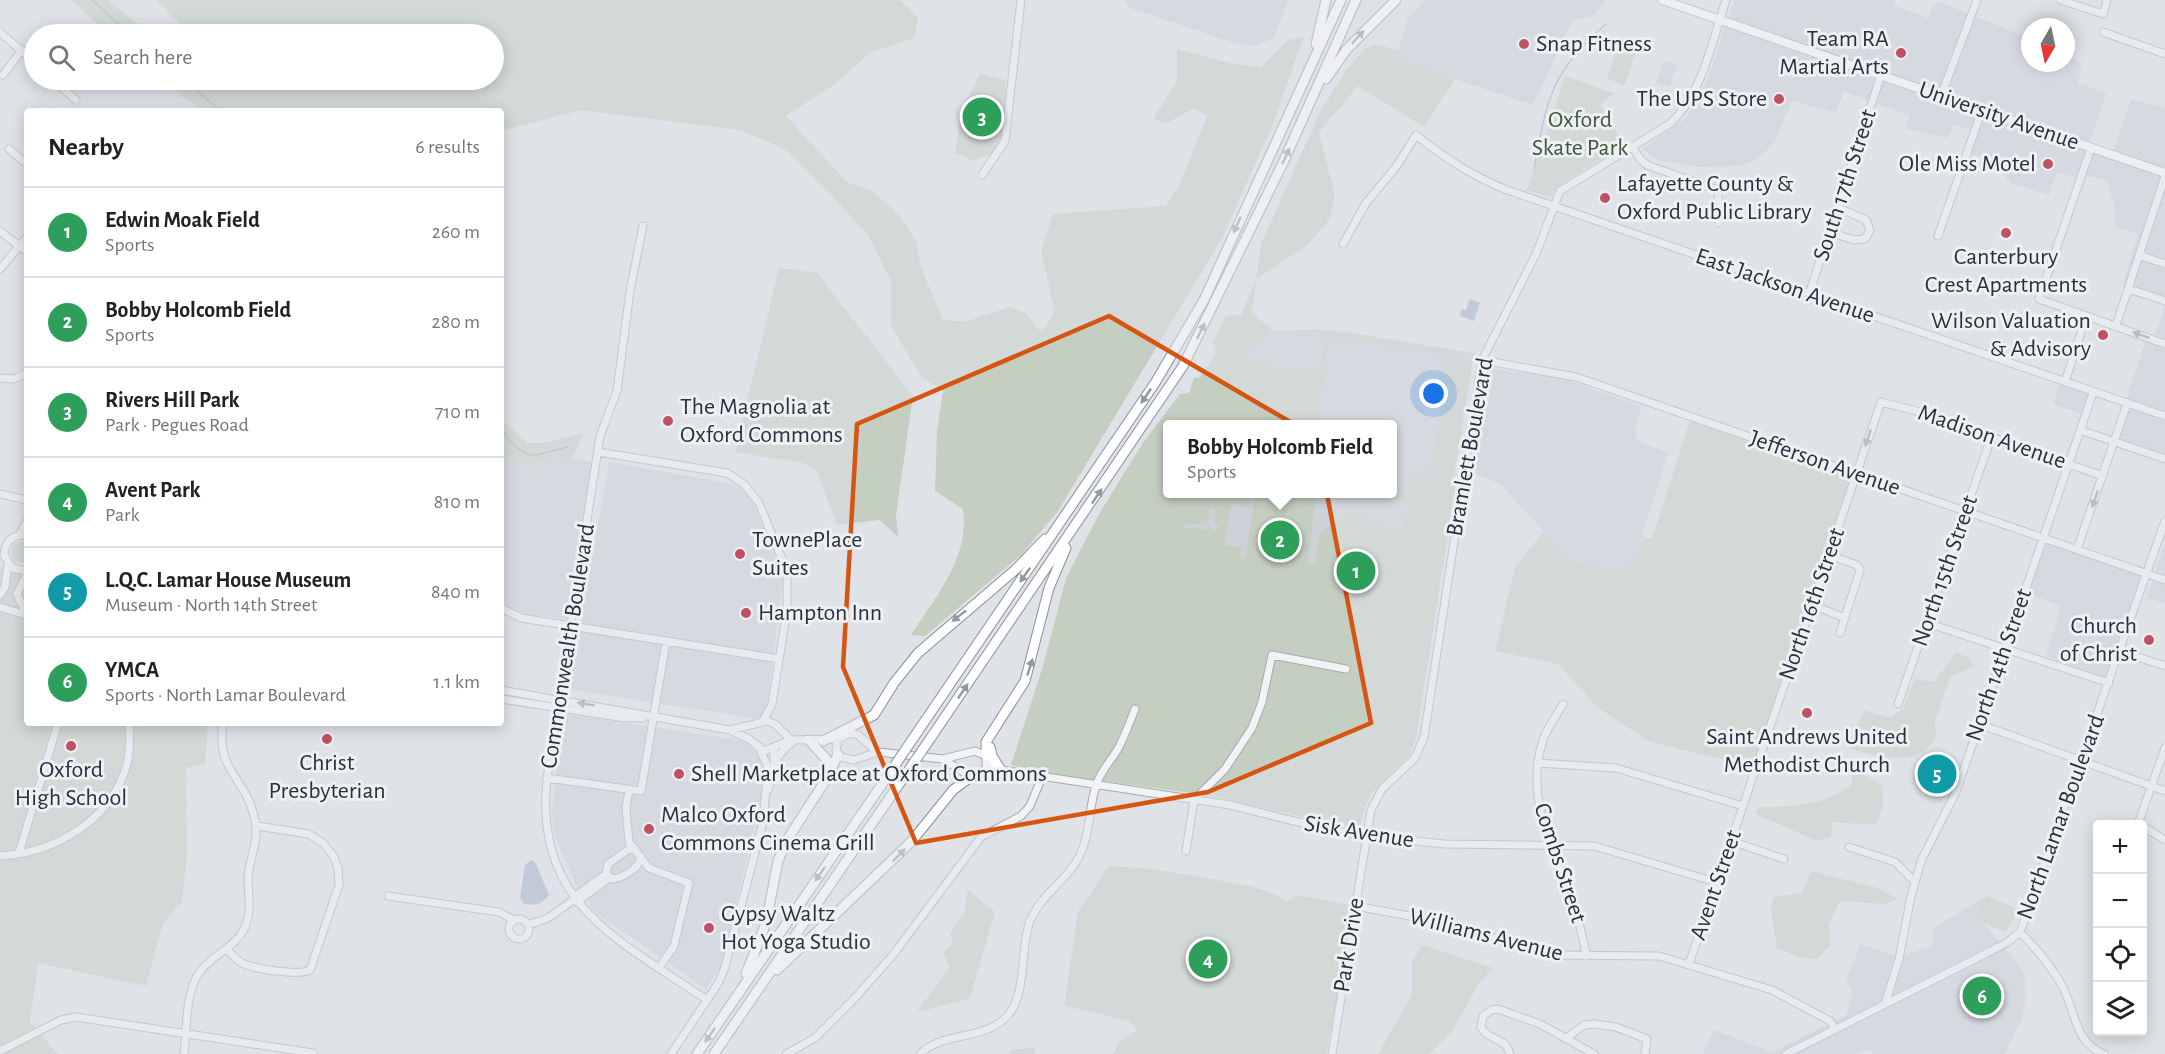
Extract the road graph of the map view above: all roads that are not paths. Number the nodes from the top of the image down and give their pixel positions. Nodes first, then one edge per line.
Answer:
1 (1021, 0) edge
2 (1326, 0) edge
3 (1341, 0) edge
4 (1356, 0) edge
5 (1396, 0) edge
6 (1662, 0) edge
7 (1726, 0) edge
8 (1977, 0) edge
9 (2060, 0) edge
10 (2107, 0) edge
11 (1719, 20) junction
12 (0, 32) edge
13 (2103, 32) dead end
14 (22, 50) joint
15 (2165, 54) edge
16 (3, 75) dead end
17 (1307, 75) junction
18 (1881, 75) junction
19 (64, 90) edge
20 (1941, 96) junction
21 (76, 100) dead end
22 (1311, 102) junction
23 (1982, 110) junction
24 (1632, 146) junction
25 (2091, 148) junction
26 (9, 149) dead end
27 (24, 162) edge
28 (982, 175) dead end
29 (2165, 175) edge
30 (1553, 206) junction
31 (1837, 207) junction
32 (1719, 223) dead end
33 (643, 226) dead end
34 (0, 231) edge
35 (1829, 232) junction
36 (1938, 236) dead end
37 (24, 240) edge
38 (1343, 244) dead end
39 (19, 246) junction
40 (24, 250) edge
41 (2139, 255) junction
42 (2165, 264) edge
43 (0, 269) edge
44 (2129, 289) junction
45 (1809, 294) junction
46 (2165, 301) edge
47 (2086, 317) junction
48 (2116, 326) junction
49 (2165, 344) edge
50 (1482, 360) junction
51 (24, 375) edge
52 (0, 378) edge
53 (2065, 382) junction
54 (2093, 393) junction
55 (1881, 402) joint
56 (2127, 404) junction
57 (2165, 416) edge
58 (2080, 430) junction
59 (1991, 438) junction
60 (2114, 443) junction
61 (598, 452) junction
62 (2165, 459) edge
63 (2068, 464) junction
64 (1856, 474) junction
65 (2103, 476) junction
66 (0, 494) edge
67 (24, 499) edge
68 (1966, 512) junction
69 (1064, 520) junction
70 (1079, 521) junction
71 (2165, 521) edge
72 (24, 534) edge
73 (2043, 537) junction
74 (11, 538) junction
75 (0, 543) edge
76 (2078, 549) junction
77 (1828, 555) junction
78 (5, 561) edge
79 (24, 572) edge
80 (2147, 573) junction
81 (24, 579) edge
82 (2165, 580) edge
83 (5, 587) junction
84 (17, 594) junction
85 (0, 595) edge
86 (1812, 605) junction
87 (1, 607) edge
88 (24, 609) edge
89 (11, 610) junction
90 (504, 610) edge
91 (24, 615) edge
92 (1845, 618) junction
93 (1927, 623) junction
94 (571, 627) junction
95 (1840, 633) dead end
96 (666, 642) junction
97 (2005, 649) junction
98 (2120, 651) junction
99 (779, 660) junction
100 (2165, 666) edge
101 (1346, 669) dead end
102 (2109, 683) junction
103 (504, 690) edge
104 (504, 699) edge
105 (559, 699) junction
106 (771, 704) junction
107 (1563, 704) dead end
108 (1898, 704) dead end
109 (558, 708) junction
110 (1135, 709) dead end
111 (874, 716) junction
112 (654, 718) junction
113 (760, 723) junction
114 (1979, 724) junction
115 (57, 726) edge
116 (129, 726) edge
117 (223, 726) edge
118 (778, 727) junction
119 (730, 730) junction
120 (852, 734) junction
121 (990, 735) junction
122 (793, 740) junction
123 (816, 741) junction
124 (754, 743) junction
125 (837, 747) junction
126 (776, 748) junction
127 (2165, 748) edge
128 (760, 750) junction
129 (878, 752) junction
130 (987, 758) junction
131 (943, 759) junction
132 (2082, 762) junction
133 (1537, 764) junction
134 (775, 767) junction
135 (1001, 770) junction
136 (984, 772) junction
137 (829, 776) junction
138 (972, 776) junction
139 (1042, 777) junction
140 (547, 778) junction
141 (1096, 785) junction
142 (2152, 787) junction
143 (629, 790) junction
144 (768, 790) junction
145 (2165, 791) edge
146 (1194, 800) junction
147 (1743, 806) junction
148 (2142, 820) edge
149 (257, 826) junction
150 (2147, 829) edge
151 (26, 834) junction
152 (1366, 836) junction
153 (2165, 840) edge
154 (1731, 841) junction
155 (1551, 844) junction
156 (43, 847) junction
157 (1849, 847) dead end
158 (636, 850) junction
159 (1186, 851) dead end
160 (19, 853) junction
161 (0, 856) edge
162 (641, 856) junction
163 (1784, 859) dead end
164 (608, 876) junction
165 (1716, 882) junction
166 (1915, 882) junction
167 (388, 896) dead end
168 (575, 900) junction
169 (1355, 906) junction
170 (514, 920) junction
171 (528, 925) junction
172 (2020, 932) junction
173 (228, 950) junction
174 (1586, 956) junction
175 (1689, 964) junction
176 (659, 968) junction
177 (752, 998) junction
178 (707, 1000) junction
179 (732, 1003) junction
180 (1885, 1004) junction
181 (1834, 1029) junction
182 (187, 1033) junction
183 (1565, 1039) junction
184 (265, 1046) junction
185 (0, 1051) edge
186 (313, 1053) edge
187 (184, 1054) edge
188 (263, 1054) edge
189 (671, 1054) edge
190 (697, 1054) edge
191 (714, 1054) edge
192 (786, 1054) edge
193 (920, 1054) edge
194 (1332, 1054) edge
195 (1510, 1054) edge
196 (1594, 1054) edge
197 (1645, 1054) edge
198 (1786, 1054) edge
199 (2104, 1054) edge

1 - 28 street
2 - 17 highway
3 - 17 highway
4 - 22 highway
22 -> 5 highway
6 - 11 main road, University Avenue
7 - 11 street, Bramlett Boulevard
8 - 20 street
9 - 10 street
11 - 18 main road, University Avenue
11 - 24 street, Bramlett Boulevard
12 - 14 street
13 - 15 street
14 - 16 street
17 -> 69 highway
18 - 20 main road, University Avenue
18 - 31 street, South 17th Street
19 - 21 street
20 - 23 main road, University Avenue
70 -> 22 highway
23 - 25 main road, University Avenue
23 - 36 street
24 - 30 street, Bramlett Boulevard
24 - 32 street
25 - 29 main road, University Avenue
25 - 47 street
26 - 27 street
29 - 41 street
30 - 38 street, East Jackson Avenue
30 - 45 street, East Jackson Avenue
30 - 50 street, Bramlett Boulevard
31 - 35 street, South 17th Street
31 - 35 street
33 - 61 street, Commonwealth Boulevard
34 - 39 street
35 - 45 street, South 17th Street
37 - 39 street
39 - 40 street
39 - 43 street
41 - 42 street
41 - 44 street
44 - 46 street
44 - 48 street
45 - 53 street, East Jackson Avenue
47 - 48 street
47 - 53 street
49 -> 48 street
50 - 64 street, Jefferson Avenue
50 - 152 street, Bramlett Boulevard
51 - 52 street
53 - 54 street, East Jackson Avenue
54 - 56 street, East Jackson Avenue
54 - 58 street, North 14th Street
55 - 59 street, Madison Avenue
55 -> 64 street, North 16th Street
56 - 57 street, East Jackson Avenue
56 - 60 street
58 - 60 street
58 - 63 street, North 14th Street
59 - 63 street, Madison Avenue
59 - 68 street, North 15th Street
60 - 62 street
60 - 65 street
61 - 94 street, Commonwealth Boulevard
61 - 99 street
63 - 65 street, Madison Avenue
63 - 73 street, North 14th Street
64 - 68 street, Jefferson Avenue
64 - 77 street, North 16th Street
65 -> 76 street
66 - 67 street
68 - 73 street, Jefferson Avenue
68 - 93 street, North 15th Street
69 -> 111 highway
69 -> 179 highway, bridge
121 -> 70 highway
177 -> 70 highway, bridge
71 - 80 street, North Lamar Boulevard
72 - 74 street
73 - 76 street, Jefferson Avenue
73 - 97 street, North 14th Street
74 - 75 street
74 - 78 street
76 - 80 street, Jefferson Avenue
77 - 86 street, North 16th Street
77 - 92 street
78 - 79 street
78 - 83 street
80 - 82 street, Jefferson Avenue
80 - 98 street, North Lamar Boulevard
81 - 84 street
83 - 85 street
83 - 87 street
84 - 88 street
84 - 89 street
86 - 92 street
86 - 147 street, North 16th Street
87 - 89 street
89 - 91 street
90 - 94 street
92 - 95 street
93 - 97 street
93 - 108 street, North 15th Street
94 - 96 street
94 - 105 street, Commonwealth Boulevard
96 - 99 street
96 - 112 street
97 - 102 street
97 - 114 street, North 14th Street
98 - 100 street
98 - 102 street, North Lamar Boulevard
99 - 106 street
101 - 146 street
102 - 132 street, North Lamar Boulevard
103 - 105 street
104 - 109 street
105 - 109 street, Commonwealth Boulevard
112 -> 105 street
106 - 113 street
106 - 118 street
107 - 133 street, Combs Street
109 - 112 street
109 - 140 street, Commonwealth Boulevard
110 - 141 street
111 - 120 highway
111 - 123 highway
112 - 119 street
112 - 143 street
113 - 118 street
113 - 119 street
113 - 124 street
114 - 132 street
114 - 166 street, North 14th Street
115 - 151 street
116 - 156 street
117 - 149 street
118 - 122 street
118 - 126 street
119 - 124 street
120 - 125 street
120 - 129 street
121 - 130 highway
121 - 135 highway
122 - 123 street
122 - 126 street
122 - 134 street
123 - 125 street
123 - 137 highway
124 - 128 street
125 - 129 street
125 - 137 highway
126 - 128 street
126 - 134 street
127 - 142 street
128 - 144 street
129 - 131 street
130 - 131 street
130 - 135 street, Sisk Avenue
130 - 136 street
131 - 138 street
132 - 142 street
132 - 172 street, North Lamar Boulevard
133 - 147 street
133 - 155 street, Combs Street
134 - 144 street
135 - 136 street, Sisk Avenue
135 - 139 street, Sisk Avenue
136 - 138 street, Sisk Avenue
137 - 179 highway
177 -> 138 highway
139 - 141 street, Sisk Avenue
139 - 192 street
140 - 143 street
140 - 168 street, Commonwealth Boulevard
141 - 146 street, Sisk Avenue
141 - 193 street
142 - 145 street
142 - 148 street
143 - 158 street
144 - 178 street
146 - 152 street, Sisk Avenue
146 - 159 street
147 - 154 street, Avent Street
149 - 173 street
149 - 173 street
150 - 153 street
151 - 156 street
151 - 160 street
152 - 155 street, Sisk Avenue
152 - 169 street, Park Drive
154 - 163 street
154 - 165 street, Avent Street
155 - 165 street, Sisk Avenue
155 - 174 street, Combs Street
156 - 160 street
157 - 166 street
158 - 162 street
158 - 164 street
160 - 161 street
162 - 164 street
162 - 176 street
164 - 168 street
165 - 175 street, Avent Street
166 - 180 street, North 14th Street
167 - 170 street
168 - 171 street
168 - 176 street, Commonwealth Boulevard
169 - 174 street, Williams Avenue
169 - 194 street, Park Drive
170 - 171 street
170 - 171 street
172 - 180 street, North Lamar Boulevard
172 - 199 street
173 - 182 street
174 - 175 street, Williams Avenue
175 - 181 street, Williams Avenue
176 - 178 street, Commonwealth Boulevard
177 - 191 highway
178 - 189 street
179 -> 190 highway
180 - 181 street, North Lamar Boulevard
181 - 198 street, North Lamar Boulevard
182 - 184 street
182 - 185 street
182 - 187 street
183 - 195 street
183 - 196 street
183 - 197 street
184 - 186 street
184 - 188 street

